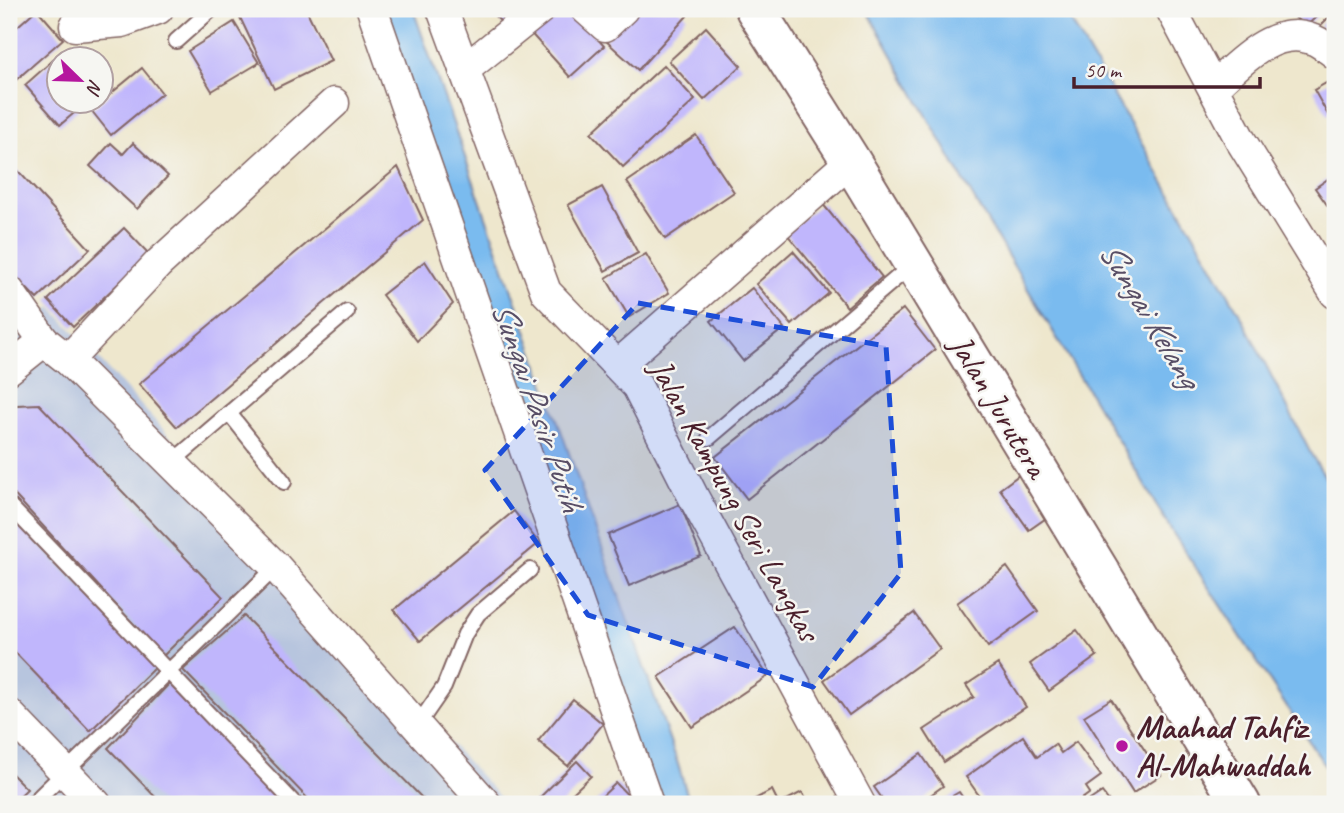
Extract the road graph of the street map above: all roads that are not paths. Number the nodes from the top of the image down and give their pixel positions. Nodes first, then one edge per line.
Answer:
1 (158, 9) edge
2 (212, 9) edge
3 (372, 9) edge
4 (442, 9) edge
5 (540, 9) edge
6 (586, 9) edge
7 (623, 9) edge
8 (755, 9) edge
9 (1171, 9) edge
10 (75, 26) dead end
11 (176, 41) dead end
12 (1334, 53) edge
13 (464, 70) junction
14 (1213, 87) junction
15 (334, 103) dead end
16 (850, 161) junction
17 (913, 264) junction
18 (9, 291) edge
19 (1335, 293) edge
20 (347, 312) dead end
21 (44, 341) junction
22 (68, 360) junction
23 (618, 365) junction
24 (9, 369) edge
25 (229, 413) junction
26 (709, 438) dead end
27 (171, 463) junction
28 (284, 482) dead end
29 (9, 505) edge
30 (276, 567) junction
31 (530, 569) dead end
32 (169, 671) junction
33 (9, 714) edge
34 (417, 726) junction
35 (66, 773) junction
36 (32, 804) edge
37 (96, 804) edge
38 (295, 804) edge
39 (486, 804) edge
40 (648, 804) edge
41 (860, 804) edge
42 (1241, 804) edge

1 - 10 street
2 - 11 lane
3 - 40 street
4 - 13 street, Jalan Kampung Seri Langkas
5 - 13 street
6 - 7 street
8 - 16 street, Jalan Jurutera
9 - 14 street
12 - 14 street
13 - 23 street, Jalan Kampung Seri Langkas
14 - 19 street
15 - 22 street
16 - 17 street, Jalan Jurutera
16 - 23 street
17 - 26 lane
17 - 42 street, Jalan Jurutera
18 - 21 street
20 - 25 lane
21 - 22 street
21 - 24 street
22 - 27 street
23 - 41 street, Jalan Kampung Seri Langkas
25 - 27 lane
25 - 28 lane
27 - 30 street
29 - 32 lane
30 - 32 lane
30 - 34 street
31 - 34 lane
32 - 35 lane
32 - 38 lane
33 - 35 street
34 - 39 street
35 - 36 lane
35 - 37 street

